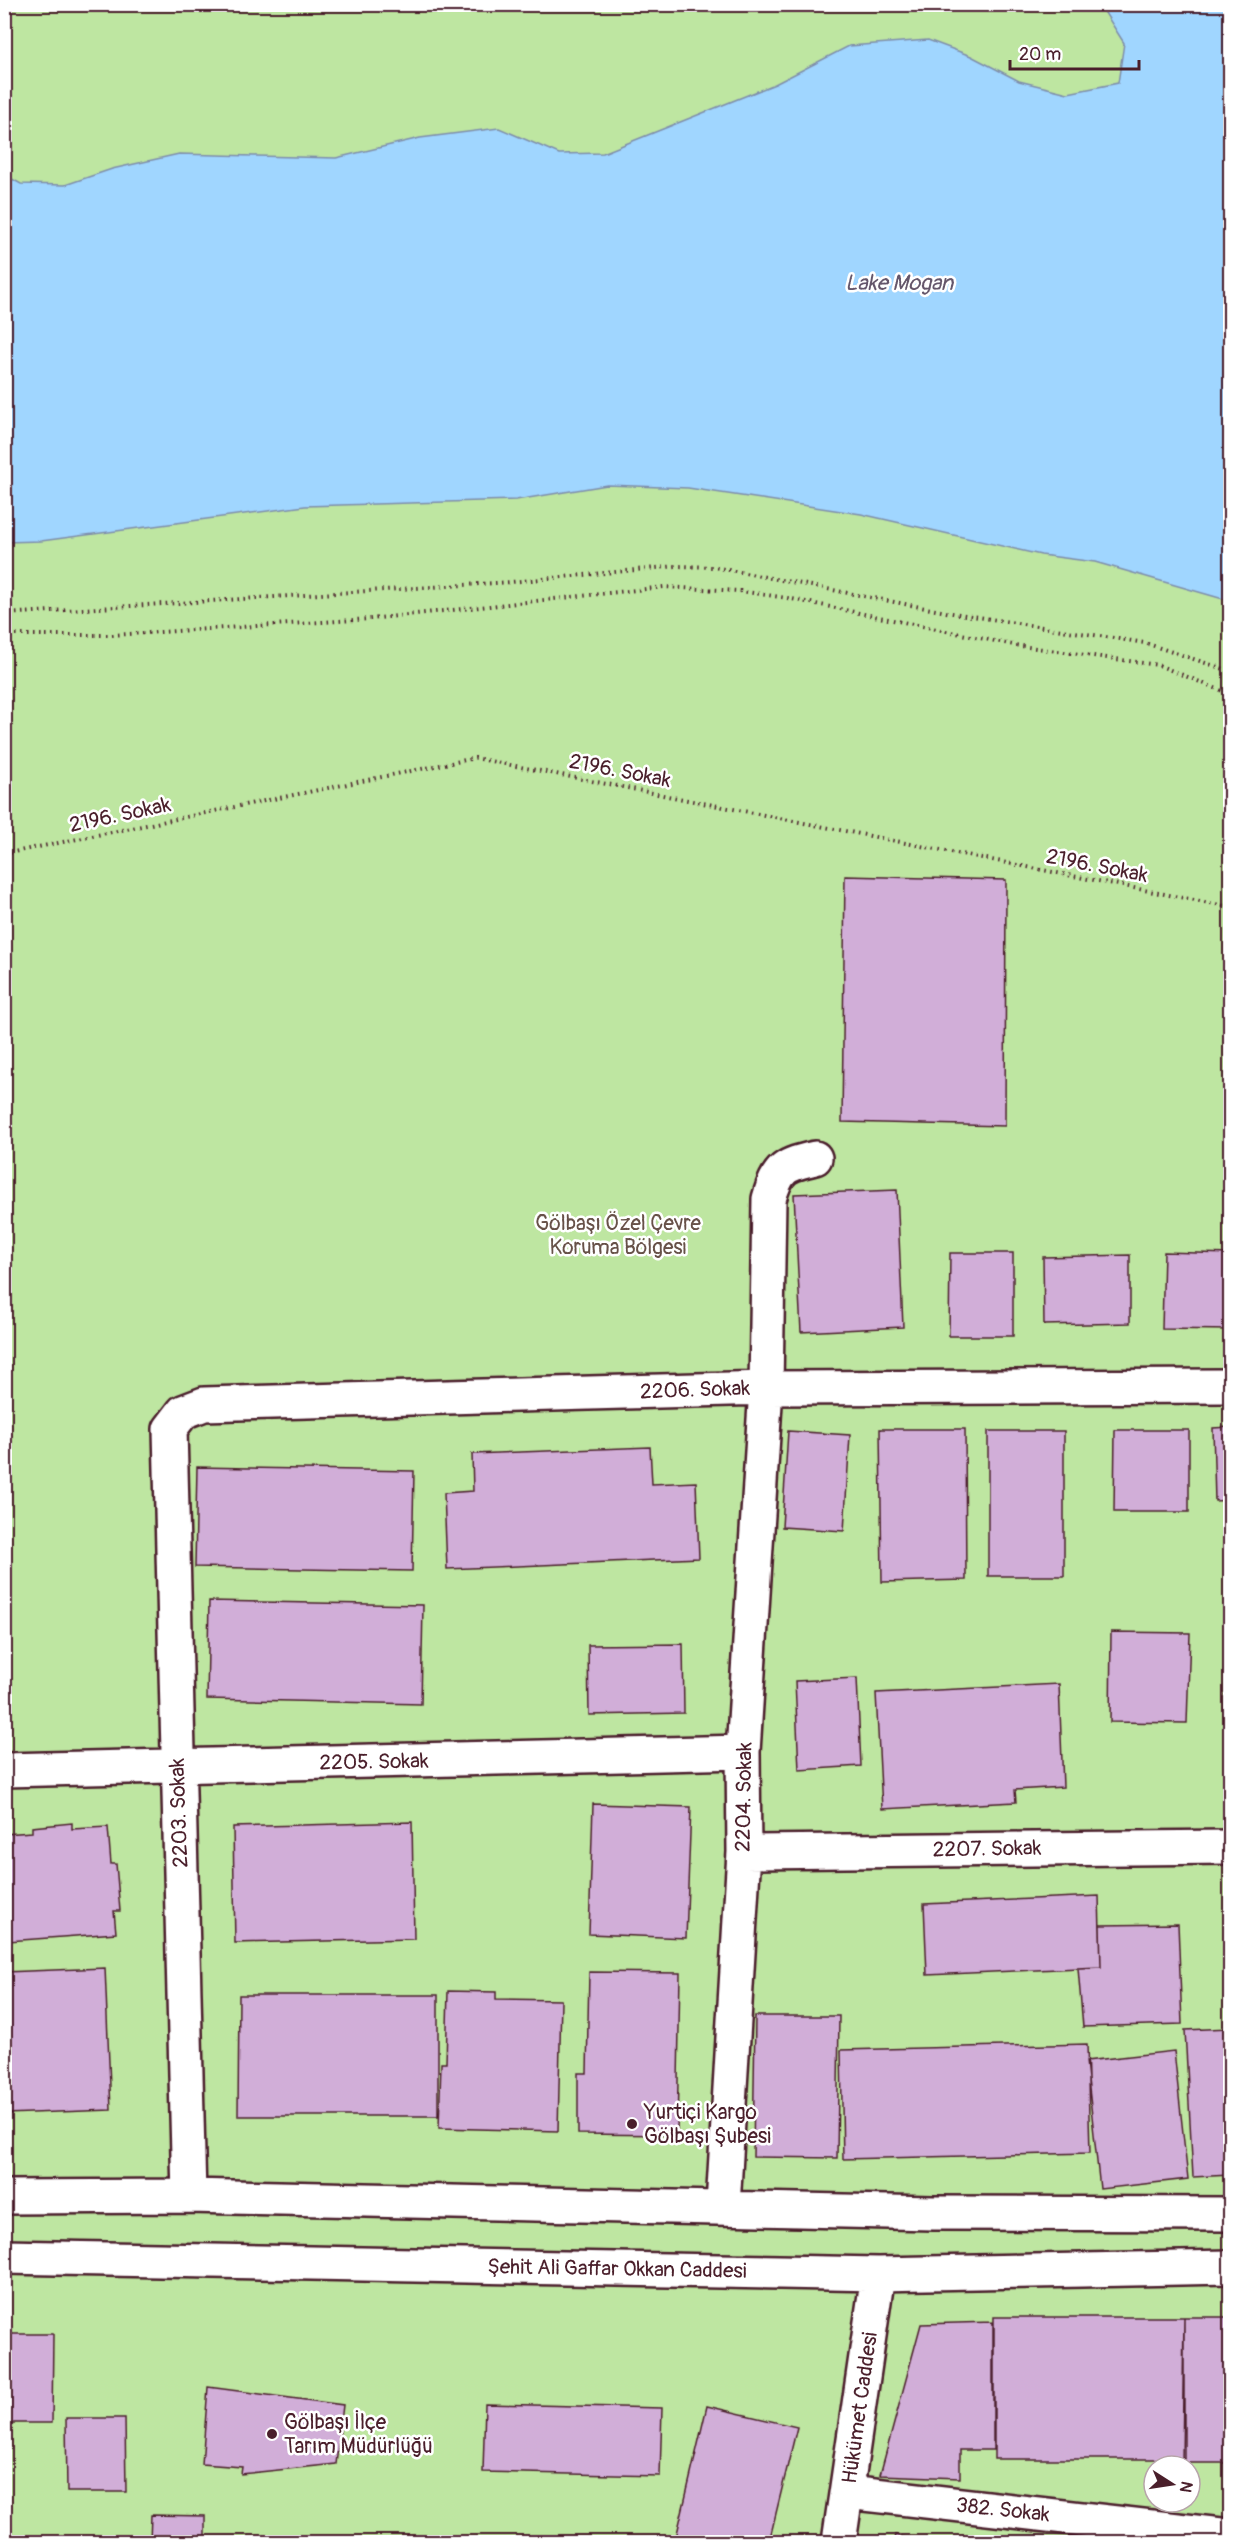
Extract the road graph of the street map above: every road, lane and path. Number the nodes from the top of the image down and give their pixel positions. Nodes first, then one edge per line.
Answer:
1 (4, 614) edge
2 (4, 635) edge
3 (1230, 671) edge
4 (1230, 694) edge
5 (4, 854) edge
6 (1230, 907) edge
7 (815, 1158) dead end
8 (1230, 1386) edge
9 (766, 1388) junction
10 (170, 1429) joint
11 (743, 1752) junction
12 (178, 1767) junction
13 (4, 1770) edge
14 (1230, 1847) edge
15 (744, 1852) junction
16 (189, 2196) junction
17 (4, 2197) edge
18 (723, 2206) junction
19 (1230, 2214) edge
20 (4, 2257) edge
21 (1230, 2267) edge
22 (878, 2274) junction
23 (848, 2492) junction
24 (1230, 2536) edge
25 (839, 2542) edge

1 - 3 path
2 - 4 path
5 - 6 path, 2196. Sokak
7 - 9 street, 2204. Sokak
8 - 9 street, 2206. Sokak
9 - 10 street, 2206. Sokak
9 - 11 street, 2204. Sokak
10 - 12 street, 2203. Sokak
11 - 12 street, 2205. Sokak
11 - 15 street, 2204. Sokak
12 - 13 street, 2205. Sokak
12 - 16 street, 2203. Sokak
14 - 15 street, 2207. Sokak
15 - 18 street, 2204. Sokak
16 - 17 street
16 - 18 street
18 - 19 street
20 - 22 street, Şehit Ali Gaffar Okkan Caddesi
21 - 22 street, Şehit Ali Gaffar Okkan Caddesi
22 - 23 street, Hükümet Caddesi
23 - 24 street, 382. Sokak
23 - 25 street, Hükümet Caddesi

